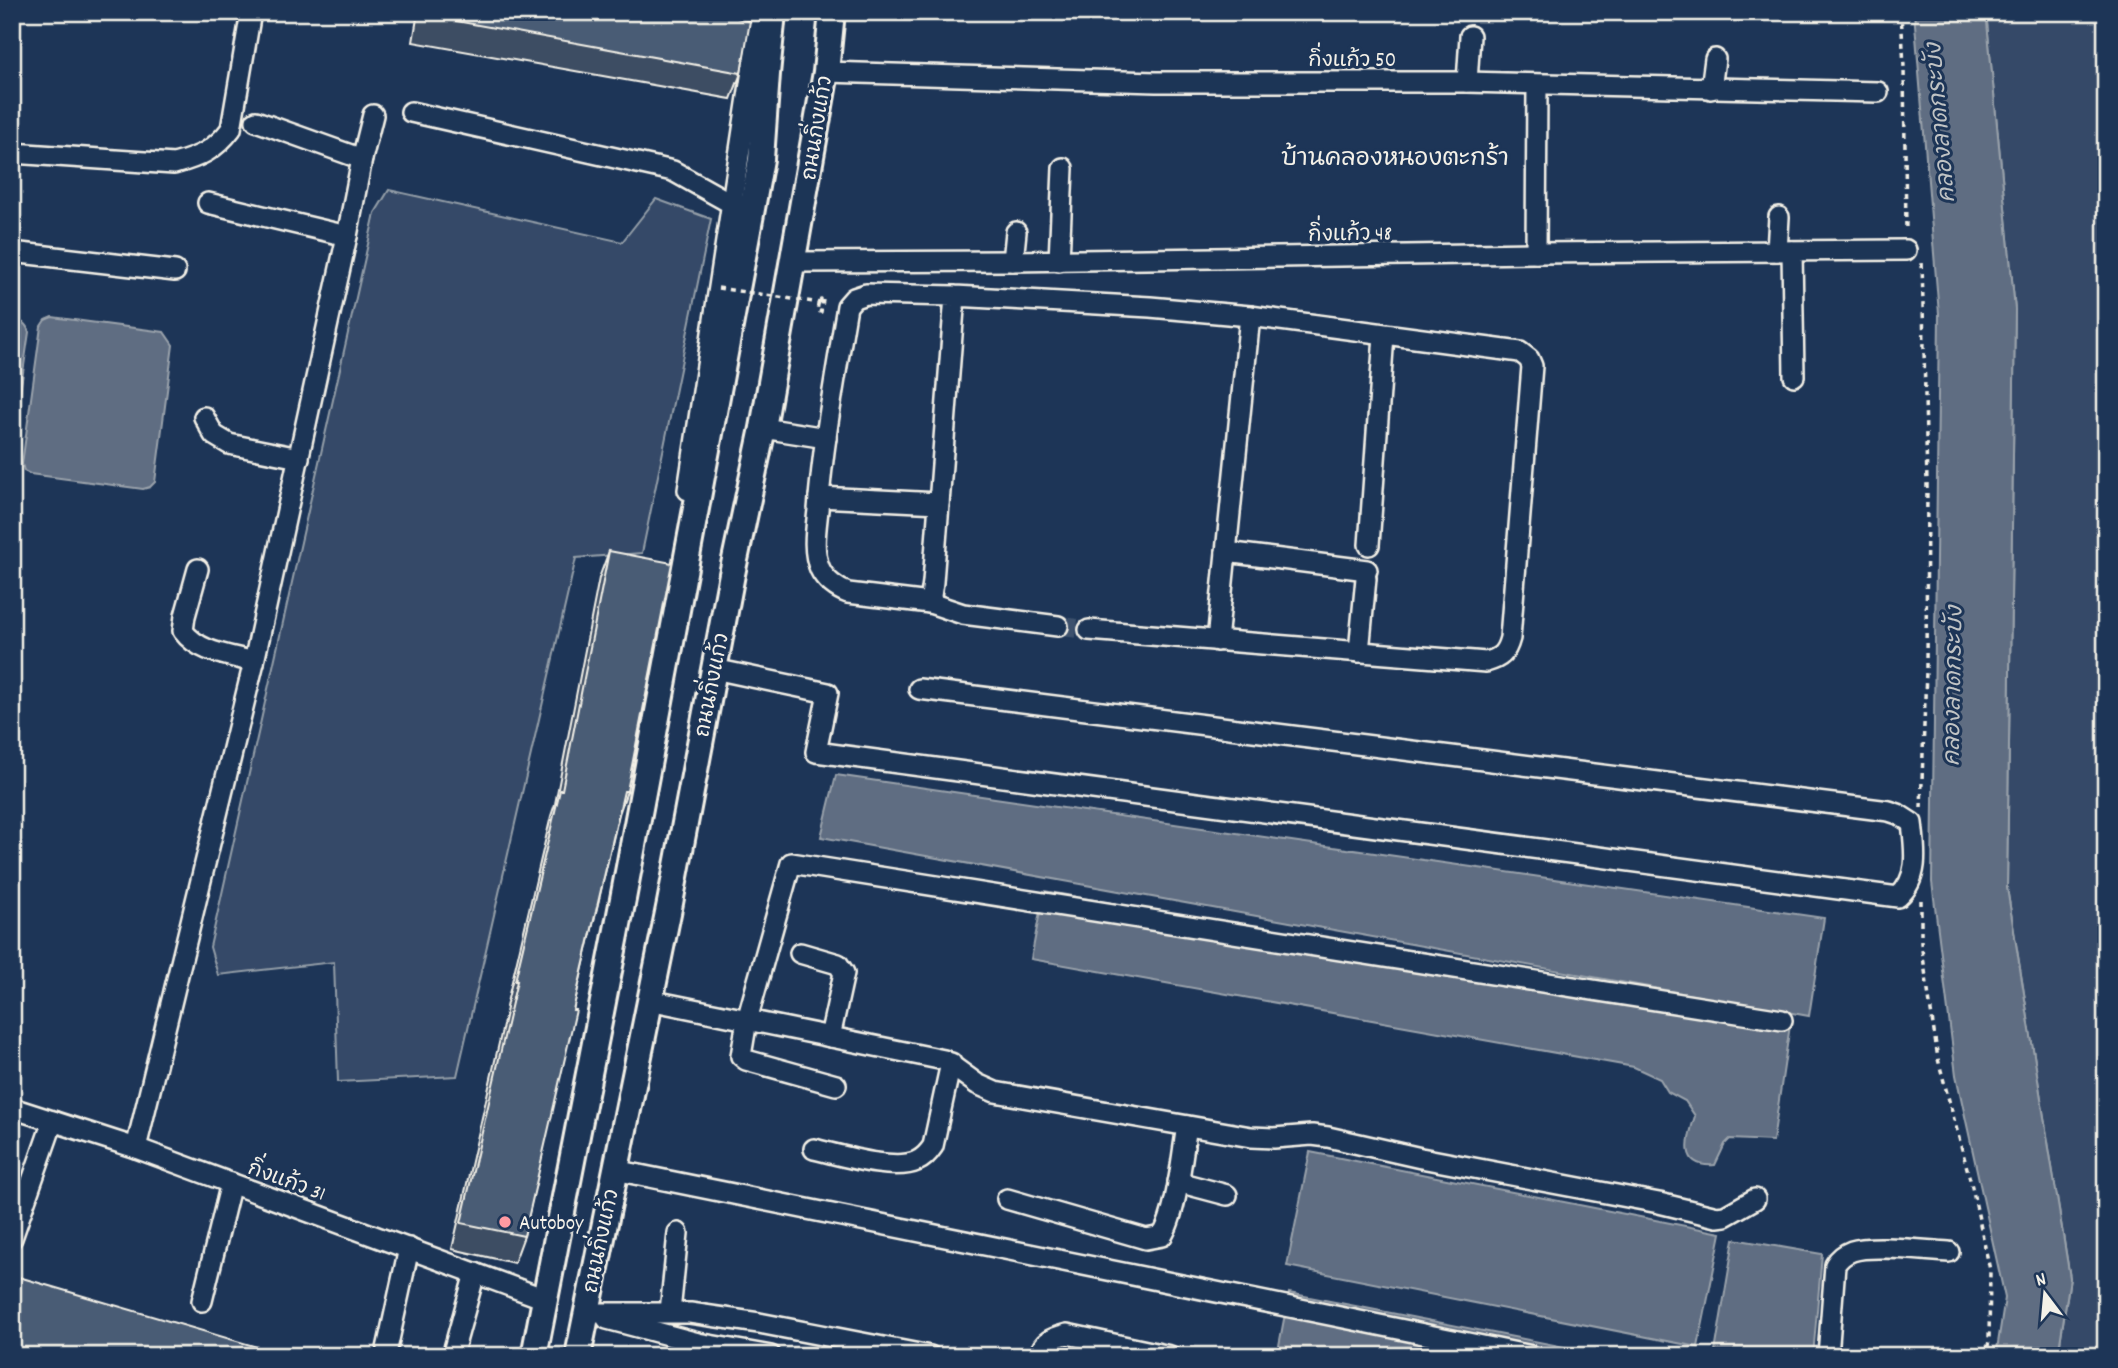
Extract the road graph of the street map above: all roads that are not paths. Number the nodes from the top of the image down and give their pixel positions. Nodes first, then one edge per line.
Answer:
1 (251, 12) edge
2 (761, 12) edge
3 (773, 12) edge
4 (832, 12) edge
5 (1471, 36) dead end
6 (1715, 58) dead end
7 (825, 72) junction
8 (1467, 82) junction
9 (1536, 85) junction
10 (1711, 89) junction
11 (1878, 92) dead end
12 (411, 112) dead end
13 (373, 115) dead end
14 (256, 121) dead end
15 (12, 153) edge
16 (362, 159) junction
17 (1063, 168) dead end
18 (208, 203) dead end
19 (742, 209) junction
20 (1779, 218) dead end
21 (1016, 232) dead end
22 (347, 236) junction
23 (1906, 250) road end
24 (1785, 251) junction
25 (12, 252) edge
26 (1536, 253) junction
27 (1013, 261) junction
28 (1059, 261) junction
29 (794, 262) junction
30 (175, 271) dead end
31 (955, 296) junction
32 (1250, 316) junction
33 (1384, 335) junction
34 (1794, 376) dead end
35 (204, 417) dead end
36 (763, 428) junction
37 (826, 438) junction
38 (299, 458) junction
39 (819, 497) junction
40 (939, 503) junction
41 (1369, 545) dead end
42 (1226, 552) junction
43 (198, 569) dead end
44 (930, 603) junction
45 (1058, 626) tunnel mouth
46 (1089, 630) tunnel mouth
47 (1217, 641) junction
48 (1359, 653) junction
49 (254, 662) junction
50 (714, 669) junction
51 (919, 689) dead end
52 (800, 953) dead end
53 (649, 1000) junction
54 (747, 1020) junction
55 (1782, 1020) dead end
56 (830, 1037) junction
57 (951, 1063) junction
58 (836, 1085) dead end
59 (12, 1108) edge
60 (52, 1121) junction
61 (1187, 1126) junction
62 (136, 1148) junction
63 (814, 1149) dead end
64 (615, 1170) junction
65 (1178, 1182) junction
66 (231, 1183) junction
67 (1227, 1195) dead end
68 (1007, 1199) dead end
69 (1755, 1199) dead end
70 (678, 1233) dead end
71 (12, 1238) edge
72 (409, 1248) junction
73 (1949, 1252) dead end
74 (475, 1273) junction
75 (545, 1299) junction
76 (202, 1301) dead end
77 (581, 1311) junction
78 (670, 1312) junction
79 (387, 1349) dead end
80 (452, 1356) edge
81 (534, 1356) edge
82 (578, 1356) edge
83 (771, 1356) edge
84 (930, 1356) edge
85 (1039, 1356) edge
86 (1170, 1356) edge
87 (1532, 1356) edge
88 (1828, 1356) edge

1 - 15 street
2 - 19 street
3 - 19 main road, ถนนกิ่งแก้ว
4 - 7 main road, ถนนกิ่งแก้ว
5 - 8 street
6 - 10 street
7 - 8 street, กิ่งแก้ว 50
7 - 29 main road, ถนนกิ่งแก้ว
8 - 9 street, กิ่งแก้ว 50
9 - 10 street, กิ่งแก้ว 50
9 - 26 street
10 - 11 street, กิ่งแก้ว 50
12 - 19 street
13 - 16 street
14 - 16 street
16 - 22 street
17 - 28 street
18 - 22 street
19 - 75 main road, ถนนกิ่งแก้ว
20 - 24 street
21 - 27 street
22 - 38 street
23 - 24 street, กิ่งแก้ว 48
24 - 26 street, กิ่งแก้ว 48
24 - 34 street
25 - 30 street
26 - 28 street, กิ่งแก้ว 48
27 - 28 street, กิ่งแก้ว 48
27 - 29 street, กิ่งแก้ว 48
29 - 36 main road, ถนนกิ่งแก้ว
31 - 32 street
31 - 37 street
31 - 40 street
32 - 33 street
32 - 42 street
33 - 41 street
33 - 48 street
35 - 38 street
36 - 37 street
36 - 50 main road, ถนนกิ่งแก้ว
37 - 39 street
38 - 49 street
39 - 40 street
39 - 44 street
40 - 44 street
42 - 47 street
42 - 48 street
43 - 49 street
44 - 45 street
46 - 47 street
47 - 48 street
49 - 62 street
50 - 51 street
50 - 53 main road, ถนนกิ่งแก้ว
52 - 56 street
53 - 54 street
53 - 64 main road, ถนนกิ่งแก้ว
54 - 55 street
54 - 56 street
54 - 58 street
56 - 57 street
57 - 61 street
57 - 63 street
59 - 60 street, กิ่งแก้ว 31
60 - 62 street, กิ่งแก้ว 31
60 - 71 street
61 - 65 street
61 - 69 street
62 - 66 street, กิ่งแก้ว 31
64 - 77 main road, ถนนกิ่งแก้ว
64 - 87 street
65 - 67 street
65 - 68 street
66 - 72 street, กิ่งแก้ว 31
66 - 76 street
70 - 78 street
72 - 74 street, กิ่งแก้ว 31
72 - 79 street
73 - 88 street
74 - 75 street, กิ่งแก้ว 31
74 - 80 street
75 - 81 main road, ถนนกิ่งแก้ว
77 - 78 street
77 - 82 main road, ถนนกิ่งแก้ว
77 - 83 street
78 - 84 street
85 - 86 street

